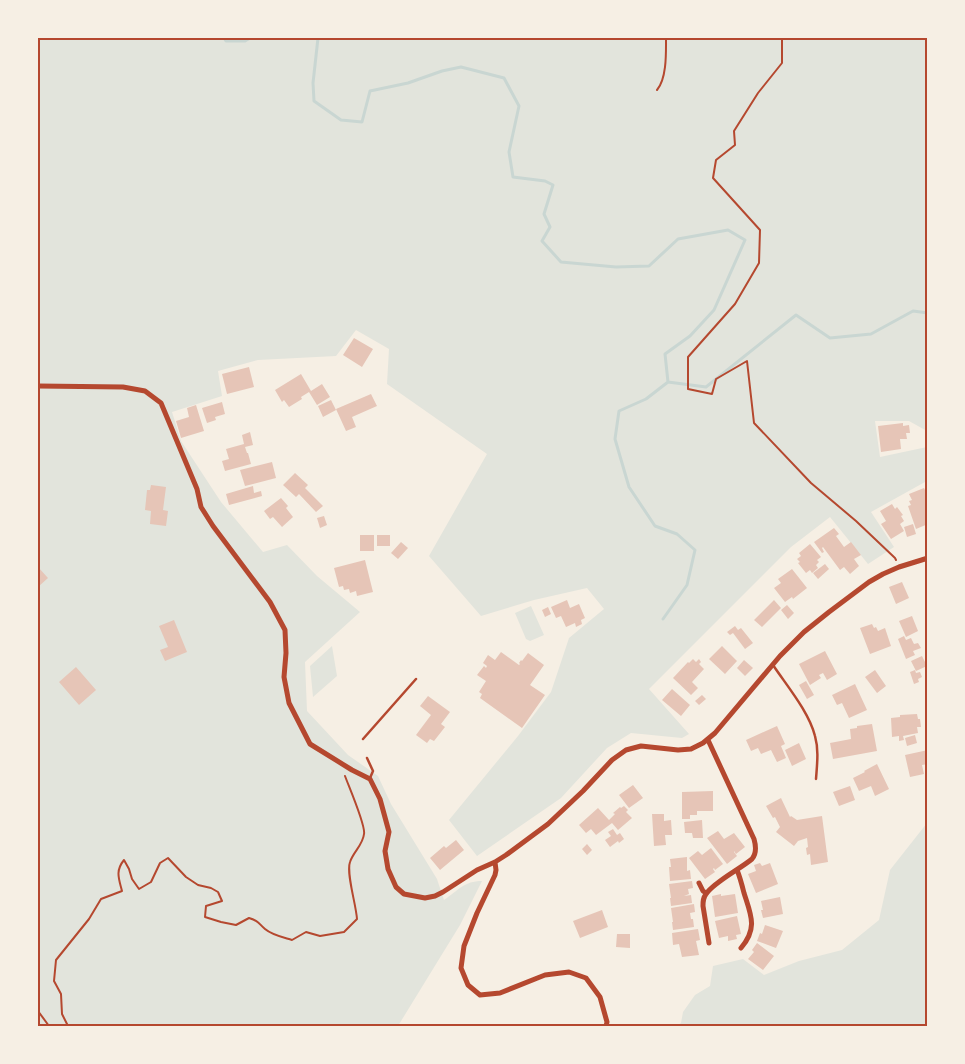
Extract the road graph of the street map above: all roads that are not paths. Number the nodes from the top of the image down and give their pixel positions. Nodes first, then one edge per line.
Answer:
1 (38, 386) edge
2 (928, 558) edge
3 (773, 665) junction
4 (416, 679) dead end
5 (363, 740) dead end
6 (708, 740) junction
7 (367, 758) dead end
8 (370, 779) junction
9 (816, 779) dead end
10 (495, 862) junction
11 (737, 870) junction
12 (699, 883) dead end
13 (706, 894) junction
14 (709, 943) dead end
15 (741, 948) dead end
16 (606, 1026) edge

1 - 8 street
2 - 3 street
3 - 6 street
3 - 9 lane
4 - 5 lane
6 - 10 street
6 - 11 street
7 - 8 lane
8 - 10 street
10 - 16 street
11 - 13 street
11 - 15 street
12 - 13 street
13 - 14 street

